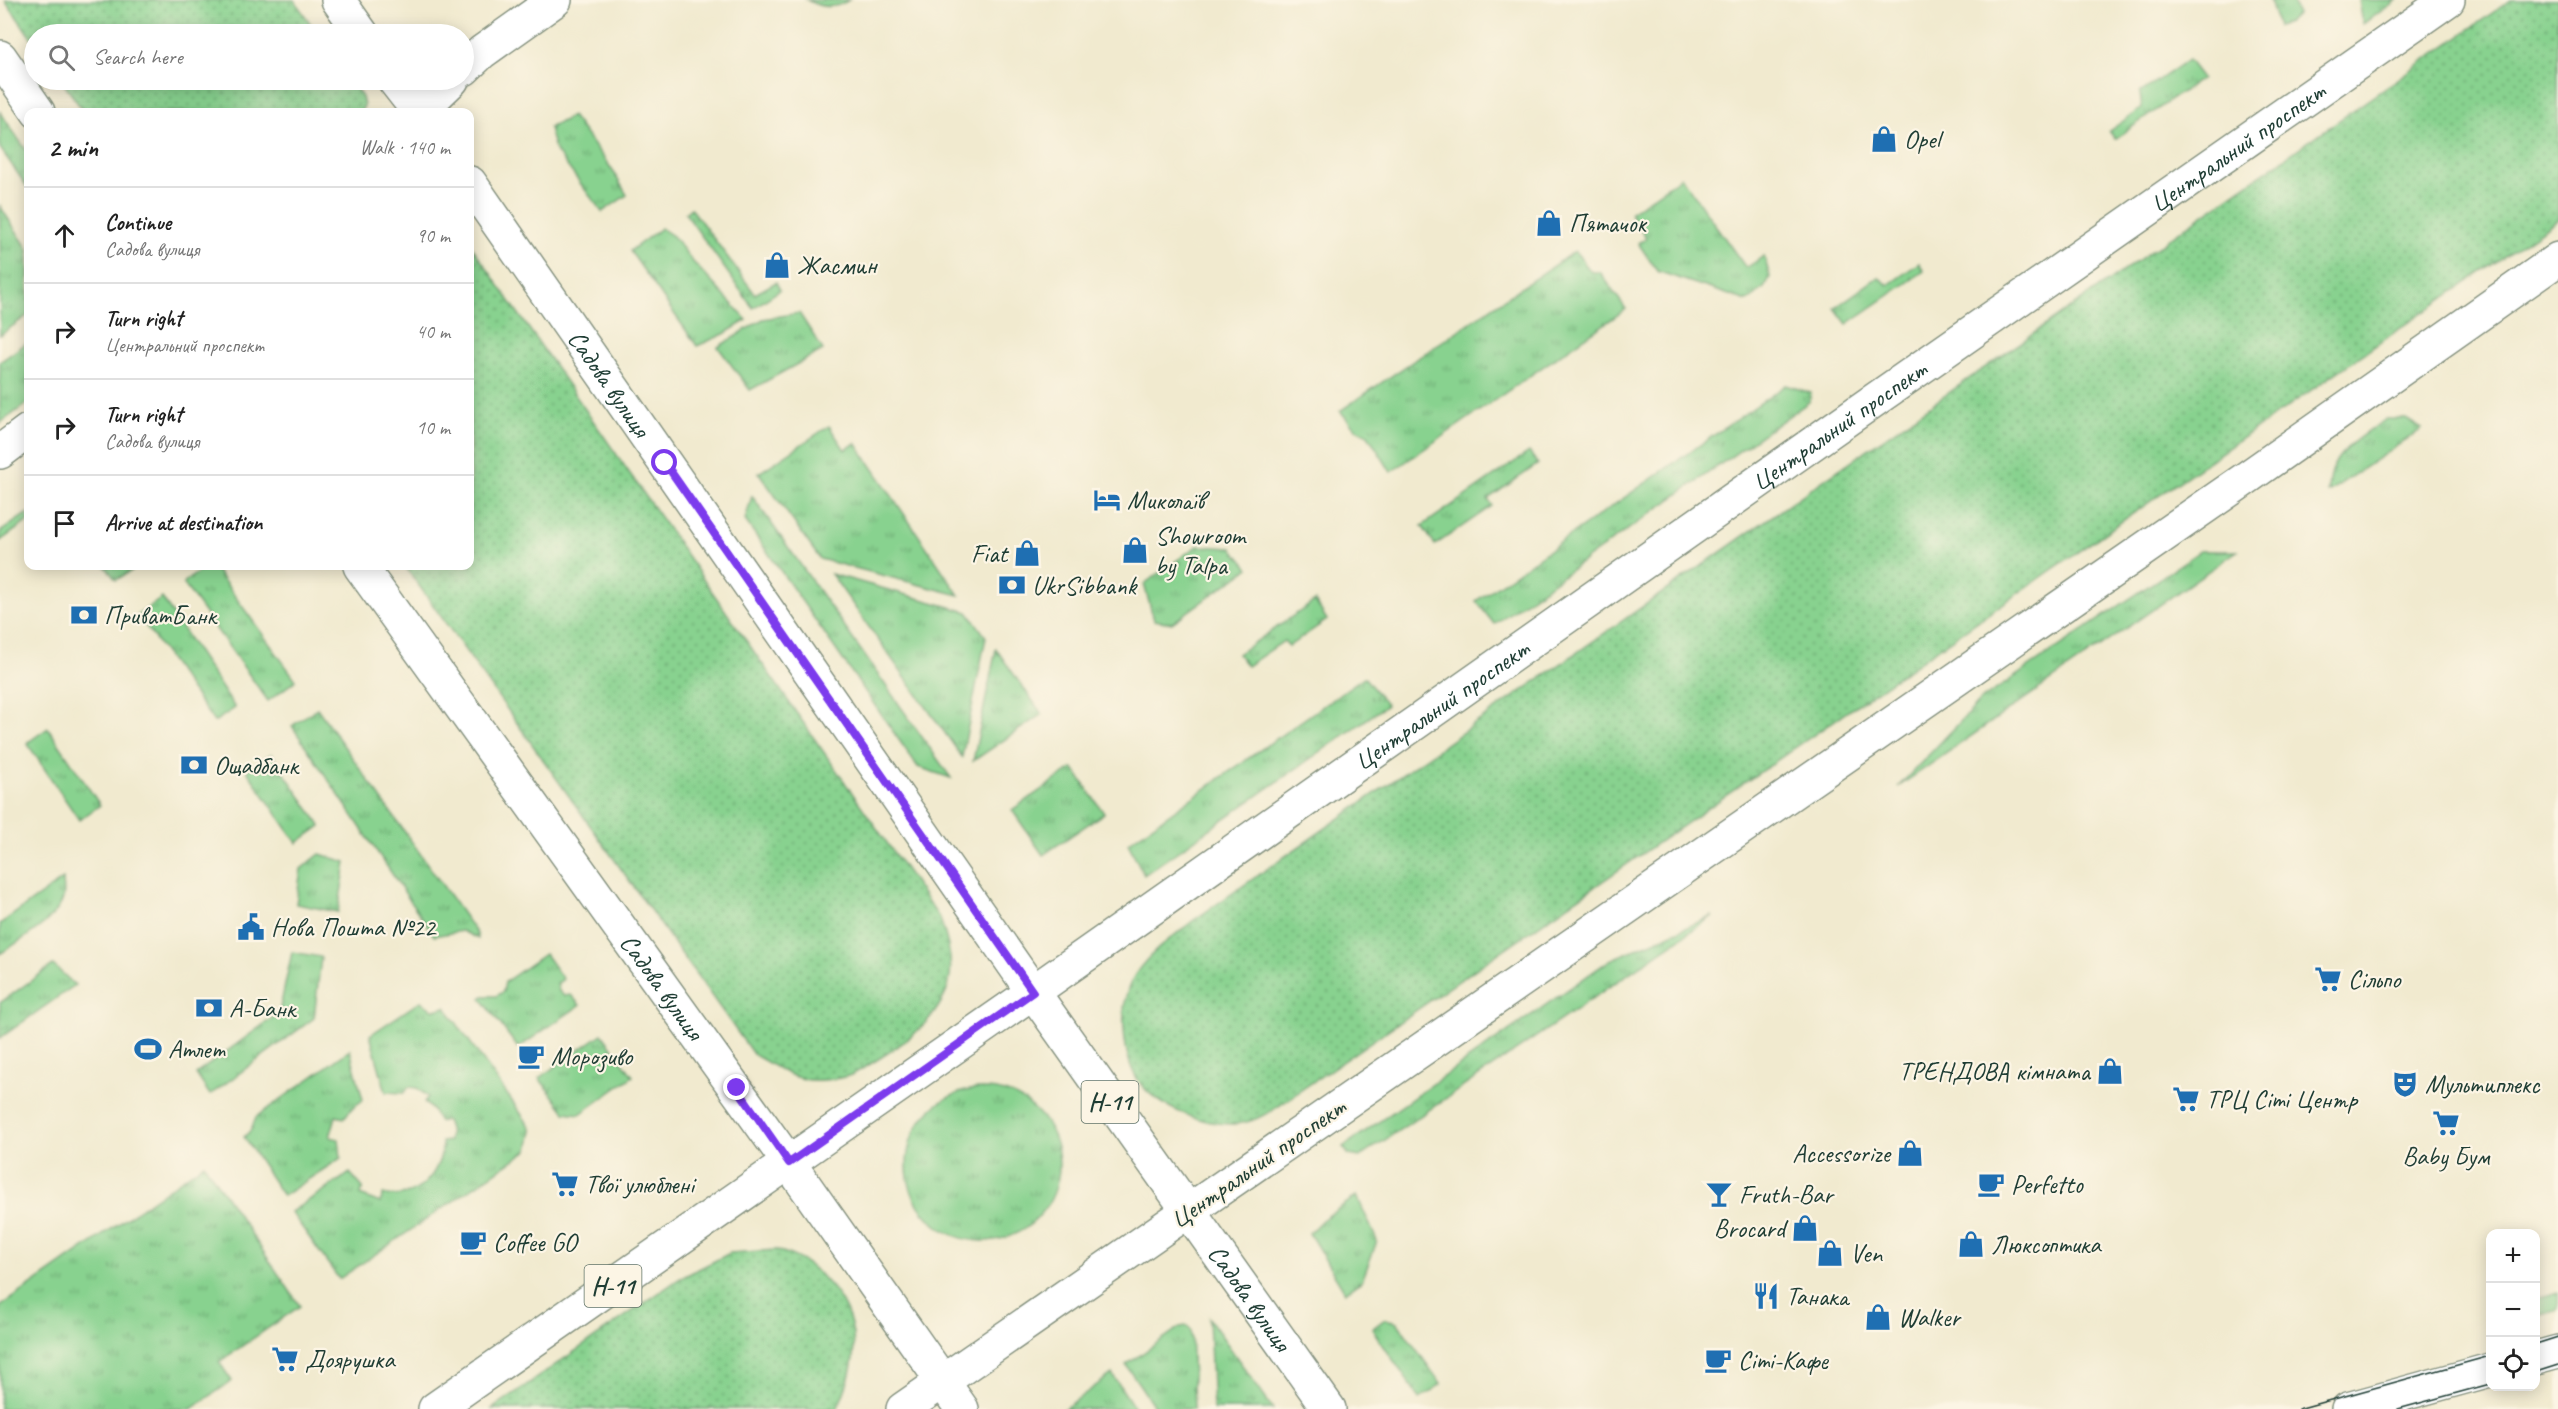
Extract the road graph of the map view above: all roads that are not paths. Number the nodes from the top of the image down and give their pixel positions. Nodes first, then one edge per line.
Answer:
1 (338, 0) edge
2 (555, 0) edge
3 (2448, 0) edge
4 (355, 24) edge
5 (0, 57) edge
6 (474, 60) edge
7 (402, 90) edge
8 (442, 90) edge
9 (35, 108) edge
10 (416, 108) edge
11 (423, 108) edge
12 (474, 189) edge
13 (2558, 260) edge
14 (24, 435) edge
15 (0, 452) edge
16 (363, 570) edge
17 (1033, 992) junction
18 (789, 1163) junction
19 (1187, 1212) junction
20 (2558, 1352) edge
21 (2540, 1357) edge
22 (2486, 1371) edge
23 (943, 1382) junction
24 (435, 1409) edge
25 (903, 1409) edge
26 (962, 1409) edge
27 (1329, 1409) edge
28 (2348, 1409) edge

1 - 4 main road
2 - 6 main road
3 - 17 main road, Центральний проспект
5 - 9 main road
7 - 10 main road
8 - 11 main road
12 - 17 main road, Садова вулиця
13 - 19 main road, Центральний проспект
14 - 15 main road
16 - 18 main road, Садова вулиця
17 - 18 main road, Центральний проспект / Н-11
17 - 19 main road, Садова вулиця / Н-11
18 - 23 main road, Садова вулиця
18 - 24 main road, Центральний проспект / Н-11
19 - 23 main road, Центральний проспект
19 - 27 main road, Садова вулиця / Н-11
20 - 21 main road
22 - 28 main road
23 - 25 main road, Центральний проспект
23 - 26 main road, Садова вулиця

